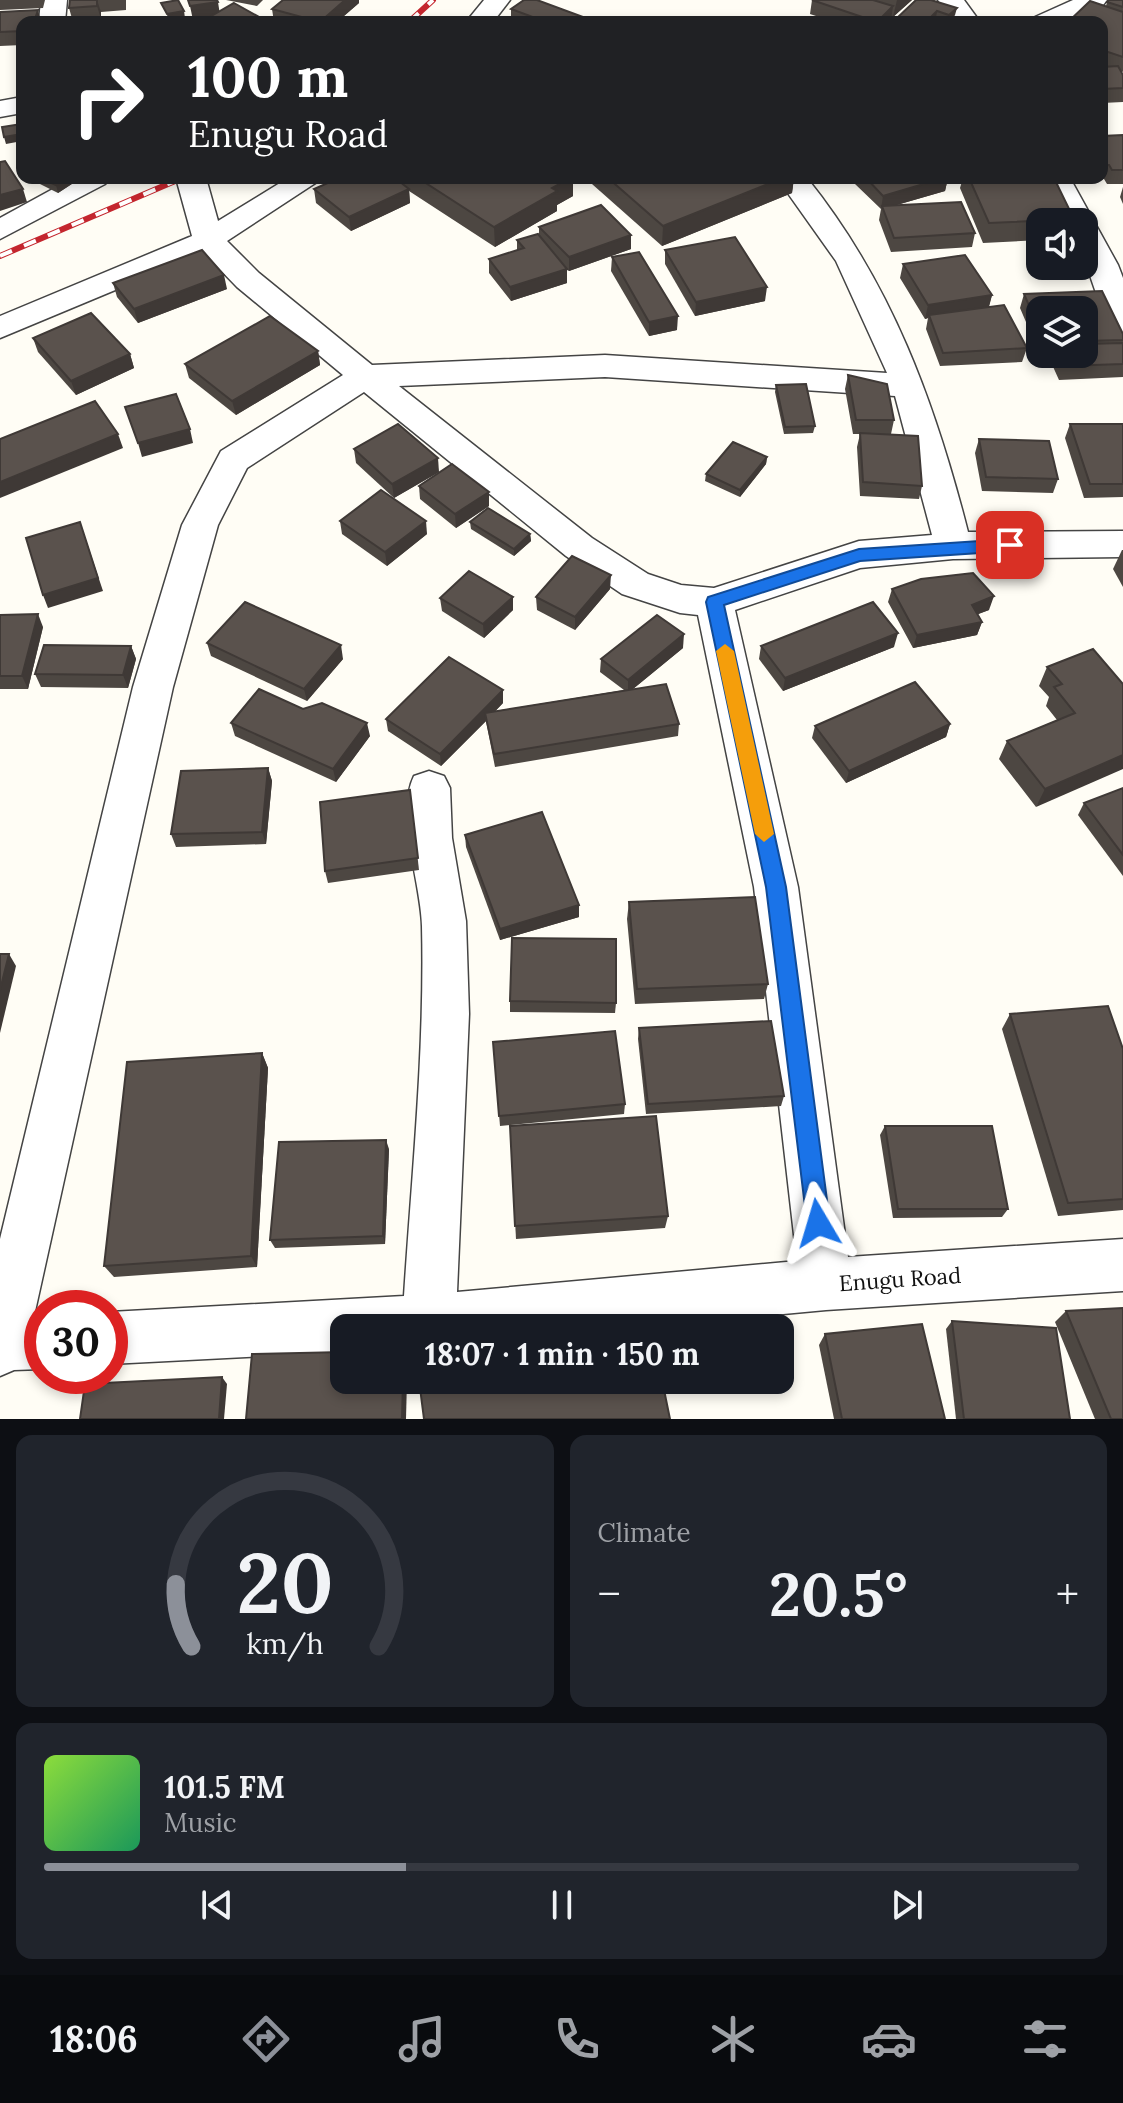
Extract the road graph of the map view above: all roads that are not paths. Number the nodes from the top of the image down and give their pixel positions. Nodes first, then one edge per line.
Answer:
1 (497, 0) edge
2 (1094, 0) edge
3 (484, 16) edge
4 (1058, 16) edge
5 (84, 184) edge
6 (193, 184) edge
7 (298, 184) edge
8 (797, 184) edge
9 (1058, 184) edge
10 (1071, 208) edge
11 (0, 230) edge
12 (208, 240) junction
13 (1098, 256) edge
14 (1123, 325) edge
15 (0, 328) edge
16 (365, 376) junction
17 (909, 386) junction
18 (1123, 544) edge
19 (953, 546) junction
20 (714, 602) junction
21 (429, 788) dead end
22 (1123, 1265) edge
23 (826, 1284) junction
24 (429, 1314) edge
25 (504, 1314) edge
26 (330, 1326) edge
27 (128, 1337) edge
28 (24, 1344) edge
29 (0, 1346) edge

1 - 3 street
2 - 4 street
5 - 11 street
6 - 12 street
7 - 12 street
8 - 17 street
9 - 10 street
12 - 15 street
12 - 16 street
13 - 14 street
16 - 17 street
16 - 20 street
16 - 29 street
17 - 19 street
18 - 19 street
19 - 20 street
20 - 23 street, Enugu Road
21 - 24 street
22 - 23 street, Enugu Road
23 - 25 street
26 - 27 street
28 - 29 street

